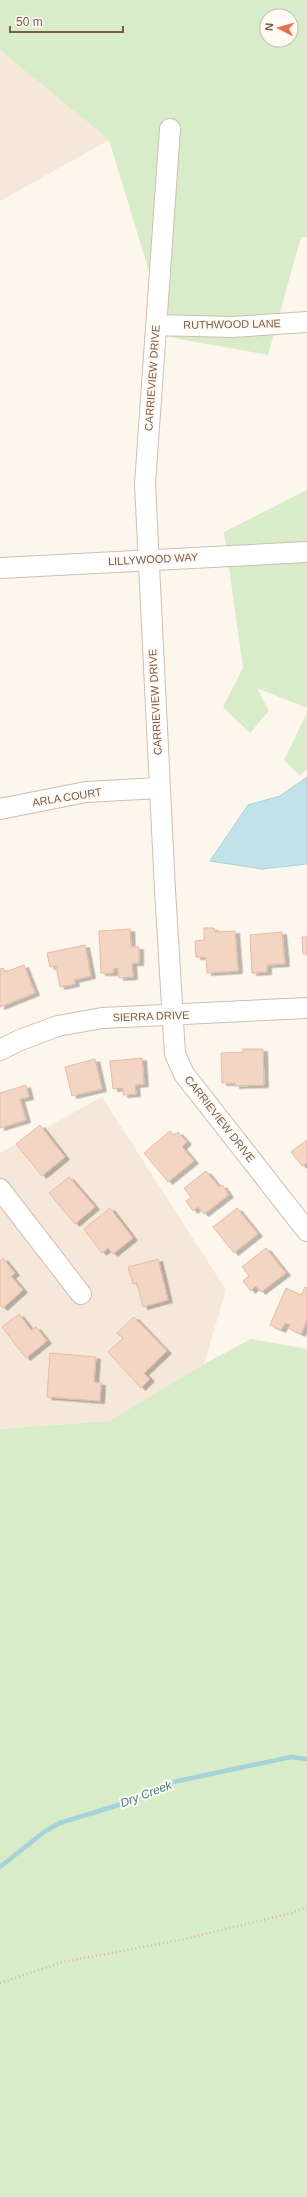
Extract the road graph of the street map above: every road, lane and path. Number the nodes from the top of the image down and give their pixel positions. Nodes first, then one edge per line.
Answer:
1 (170, 129) dead end
2 (307, 322) edge
3 (156, 325) junction
4 (307, 552) edge
5 (149, 559) junction
6 (0, 568) edge
7 (160, 788) junction
8 (0, 809) edge
9 (307, 1008) edge
10 (173, 1016) junction
11 (0, 1050) edge
12 (0, 1189) edge
13 (307, 1231) edge
14 (81, 1294) dead end
15 (307, 1907) edge
16 (0, 1983) edge

1 - 3 street, CARRIEVIEW DRIVE
2 - 3 street, RUTHWOOD LANE
3 - 5 street, CARRIEVIEW DRIVE
4 - 5 street, LILLYWOOD WAY
5 - 6 street, LILLYWOOD WAY
5 - 7 street, CARRIEVIEW DRIVE
7 - 8 street, ARLA COURT
7 - 10 street, CARRIEVIEW DRIVE
9 - 10 street, SIERRA DRIVE
10 - 11 street, SIERRA DRIVE
10 - 13 street, CARRIEVIEW DRIVE
12 - 14 street
15 - 16 path

